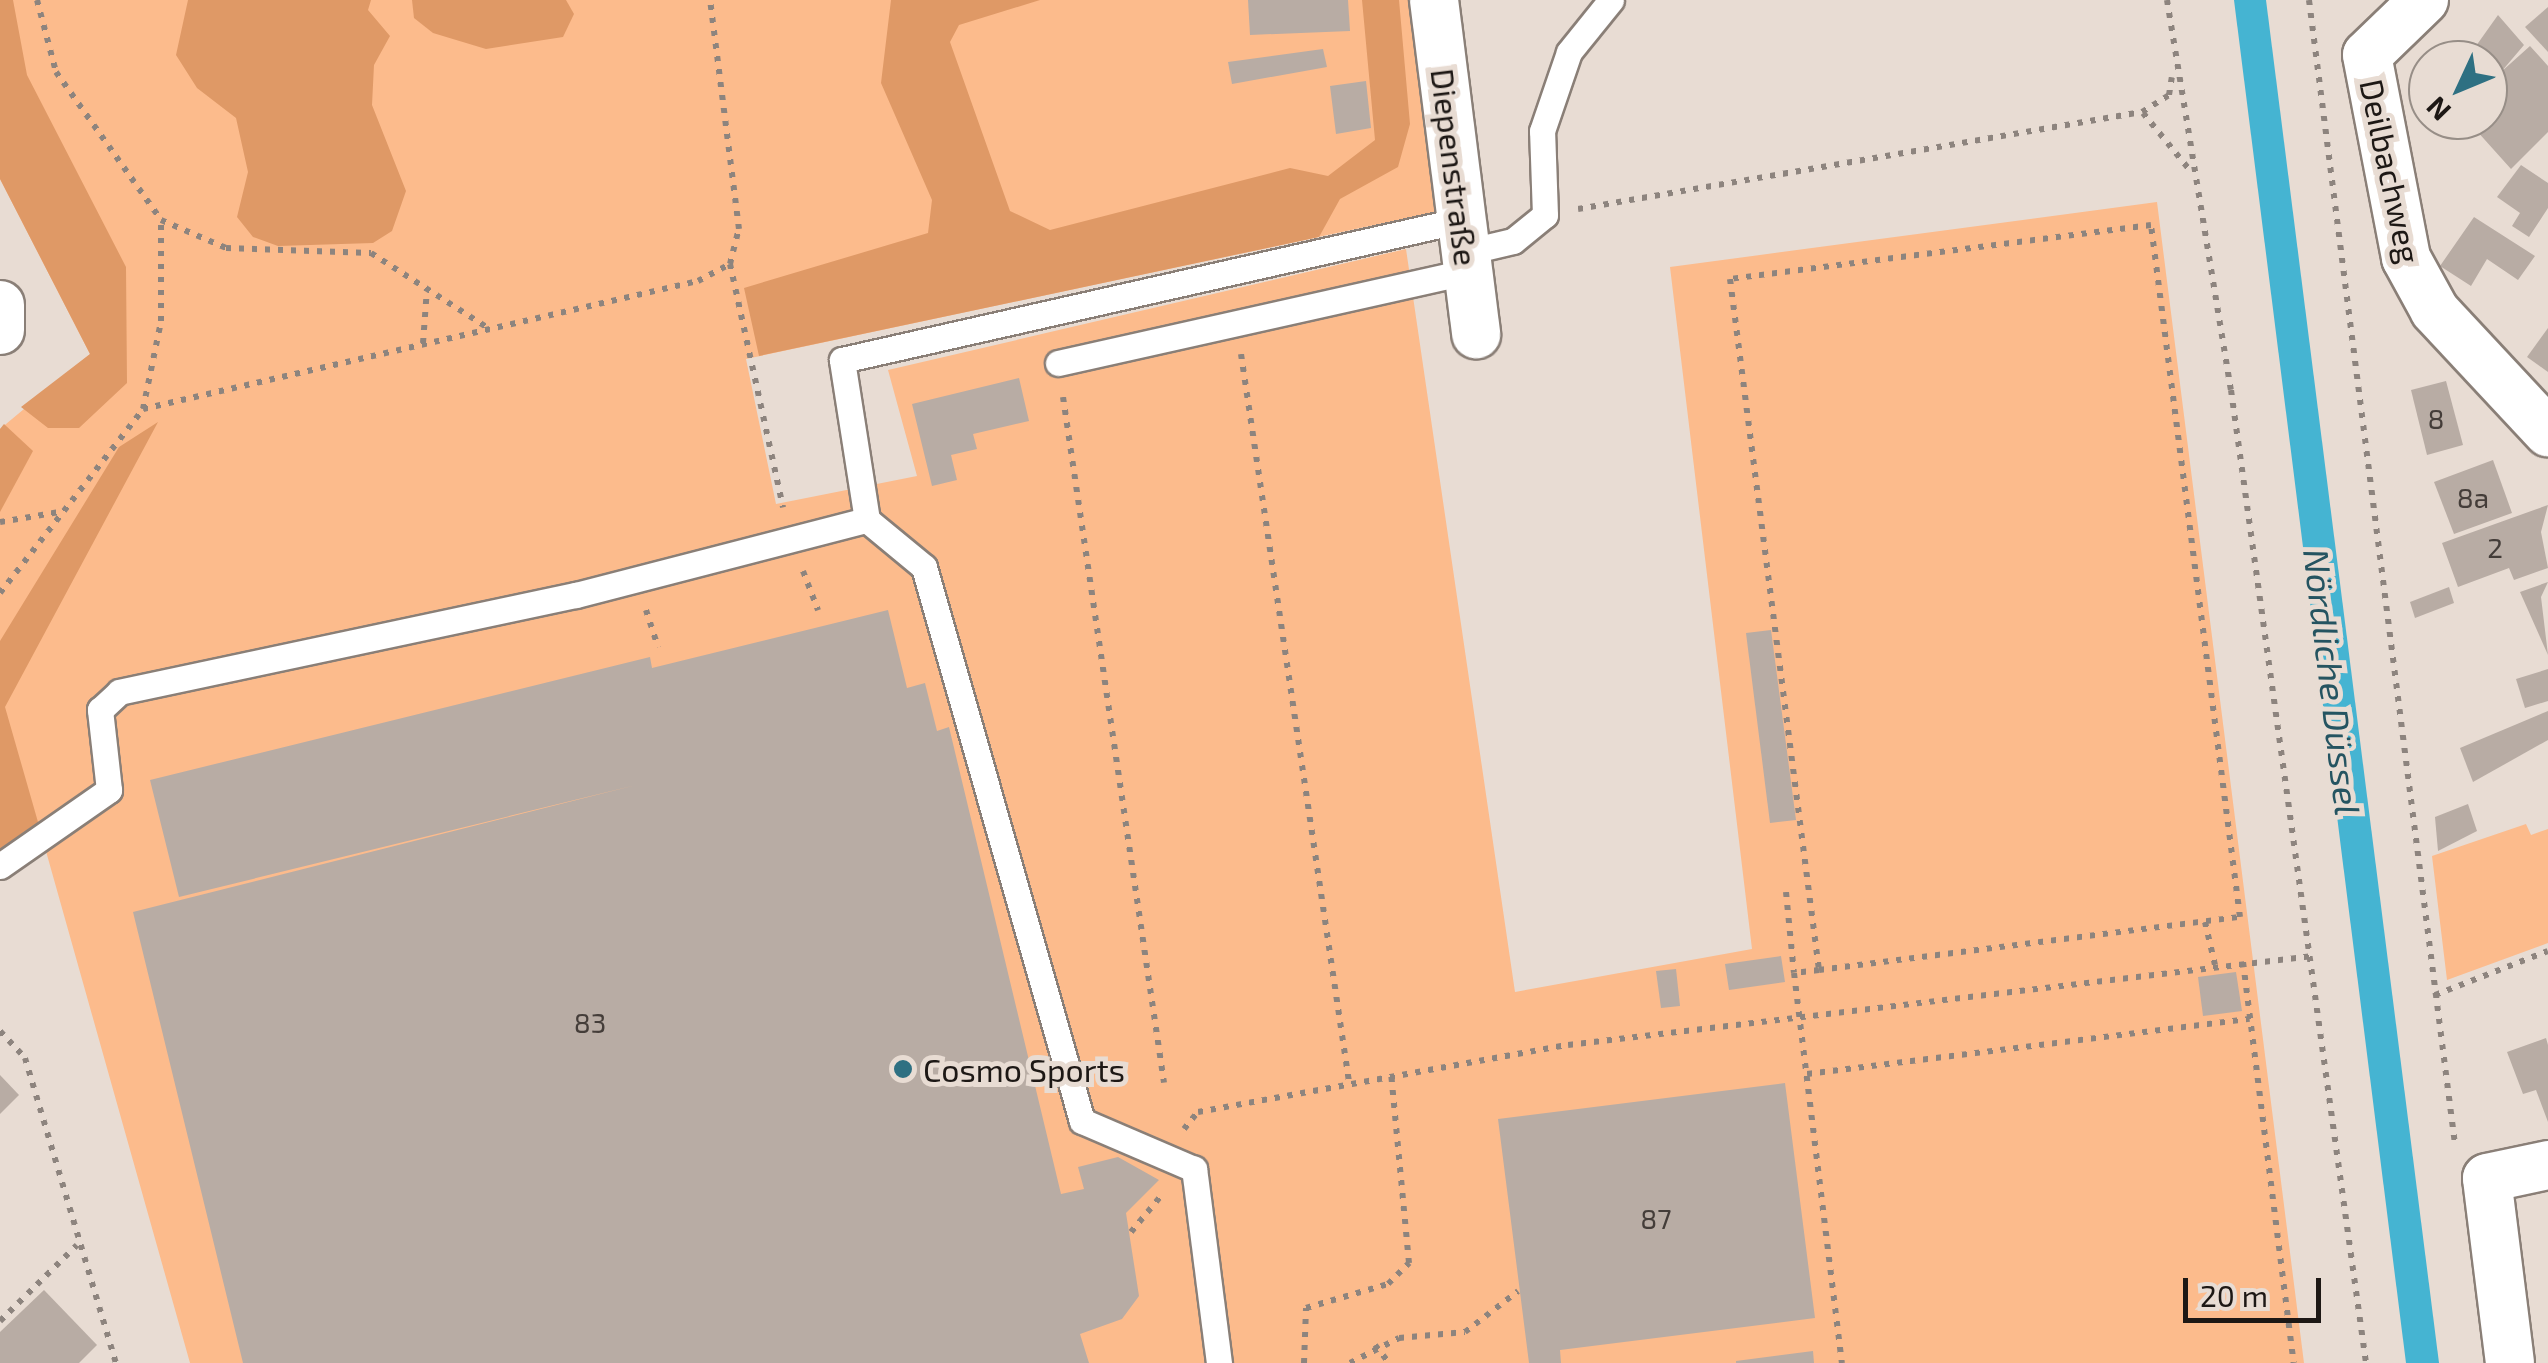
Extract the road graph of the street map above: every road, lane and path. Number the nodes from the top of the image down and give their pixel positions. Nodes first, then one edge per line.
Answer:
1 (37, 0) edge
2 (710, 0) edge
3 (1434, 0) edge
4 (1612, 0) edge
5 (2167, 0) edge
6 (2309, 0) edge
7 (2424, 0) edge
8 (2173, 71) junction
9 (2142, 112) junction
10 (2192, 176) junction
11 (1546, 215) junction
12 (161, 220) junction
13 (1465, 247) junction
14 (730, 264) junction
15 (426, 288) junction
16 (0, 305) edge
17 (1237, 323) junction
18 (489, 328) junction
19 (0, 330) edge
20 (1476, 334) dead end
21 (423, 343) junction
22 (1058, 363) joint
23 (143, 409) junction
24 (2548, 432) edge
25 (59, 512) junction
26 (867, 520) junction
27 (0, 522) edge
28 (790, 538) junction
29 (0, 593) edge
30 (0, 866) edge
31 (1786, 892) dead end
32 (2206, 922) junction
33 (2548, 951) edge
34 (2313, 956) junction
35 (2243, 962) junction
36 (2216, 966) junction
37 (1820, 970) junction
38 (1794, 974) junction
39 (2435, 995) junction
40 (2250, 1018) junction
41 (1800, 1020) junction
42 (0, 1031) edge
43 (1391, 1074) junction
44 (1807, 1074) junction
45 (1350, 1082) junction
46 (1164, 1083) dead end
47 (1172, 1160) junction
48 (2548, 1165) edge
49 (2487, 1178) junction
50 (1130, 1232) dead end
51 (77, 1245) junction
52 (1518, 1291) dead end
53 (0, 1320) edge
54 (1375, 1345) junction
55 (116, 1363) edge
56 (1219, 1363) edge
57 (1304, 1363) edge
58 (1350, 1363) edge
59 (1388, 1363) edge
60 (1842, 1363) edge
61 (2294, 1363) edge
62 (2366, 1363) edge
63 (2510, 1363) edge

1 - 12 path
2 - 14 path
3 - 13 street, Diepenstraße
4 - 11 lane
5 - 8 path
6 - 39 path
7 - 24 street, Deilbachweg
8 - 9 path
8 - 10 path
9 - 10 path
9 - 11 path
10 - 34 path
11 - 13 lane
12 - 15 path
12 - 23 path
13 - 17 lane
13 - 20 street, Diepenstraße
13 - 26 lane
14 - 18 path
14 - 28 path
15 - 18 path
15 - 21 path
16 - 19 street
17 - 22 lane
17 - 45 path
18 - 21 path
21 - 23 path
22 - 46 path
23 - 25 path
25 - 27 path
25 - 29 path
26 - 28 lane
26 - 47 lane
28 - 30 lane
31 - 38 path
32 - 36 path
32 - 37 path
32 - 37 path
33 - 39 path
34 - 35 path
34 - 62 path
35 - 36 path
35 - 40 path
36 - 41 path
37 - 38 path
38 - 41 path
39 - 49 path
40 - 44 path
40 - 61 path
41 - 43 path
41 - 44 path
42 - 51 path
43 - 45 path
43 - 57 path
44 - 60 path
45 - 47 path
47 - 50 path
47 - 56 lane
48 - 49 street
49 - 63 street
51 - 53 path
51 - 55 path
52 - 54 path
54 - 58 path
54 - 59 path

